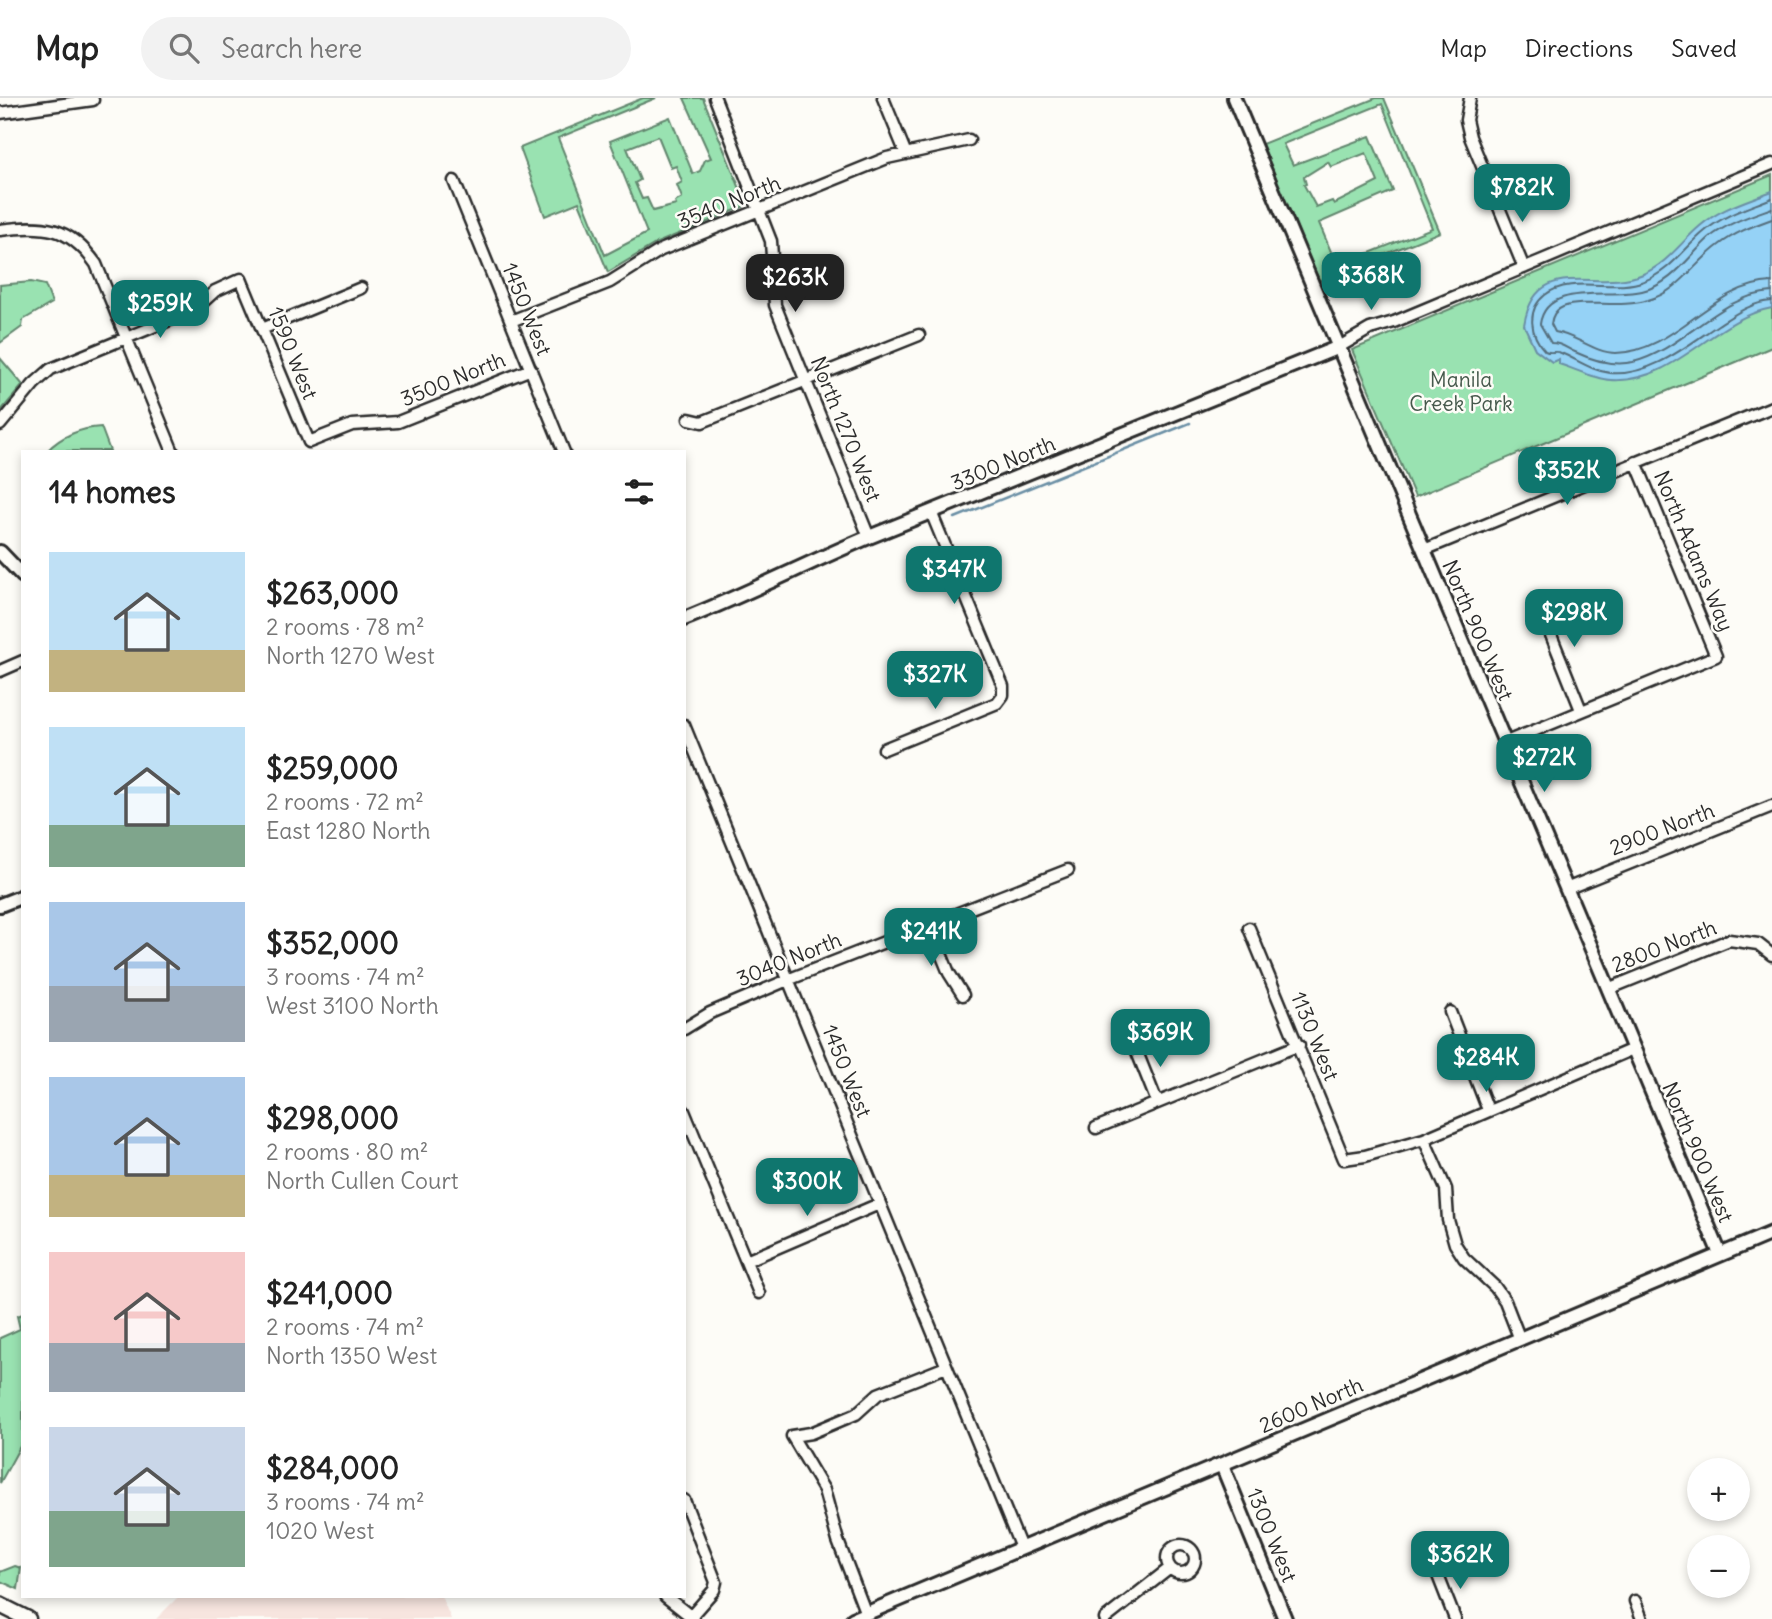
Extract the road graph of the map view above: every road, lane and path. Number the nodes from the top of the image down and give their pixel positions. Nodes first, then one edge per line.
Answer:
1 (715, 98) edge
2 (883, 98) edge
3 (1234, 98) edge
4 (1470, 98) edge
5 (93, 100) dead end
6 (0, 113) edge
7 (969, 139) dead end
8 (906, 154) junction
9 (1772, 164) edge
10 (454, 181) dead end
11 (759, 211) junction
12 (0, 230) edge
13 (1524, 268) junction
14 (361, 288) dead end
15 (511, 321) junction
16 (262, 329) junction
17 (919, 335) dead end
18 (127, 337) junction
19 (1339, 347) junction
20 (531, 369) junction
21 (805, 380) junction
22 (1772, 407) edge
23 (689, 419) dead end
24 (0, 425) edge
25 (309, 442) joint
26 (172, 450) edge
27 (563, 450) edge
28 (1636, 462) junction
29 (931, 513) junction
30 (869, 537) junction
31 (1424, 551) junction
32 (0, 552) edge
33 (21, 574) edge
34 (1537, 600) dead end
35 (686, 618) edge
36 (21, 662) edge
37 (0, 671) edge
38 (1581, 710) junction
39 (686, 730) edge
40 (1504, 743) junction
41 (884, 749) dead end
42 (1772, 806) edge
43 (1068, 870) dead end
44 (1566, 889) junction
45 (21, 897) edge
46 (0, 905) edge
47 (929, 924) junction
48 (1249, 928) dead end
49 (1772, 955) edge
50 (790, 979) junction
51 (1608, 989) junction
52 (963, 995) dead end
53 (1450, 1012) dead end
54 (686, 1028) edge
55 (1298, 1045) junction
56 (1135, 1047) dead end
57 (1633, 1049) junction
58 (1157, 1102) junction
59 (1488, 1110) junction
60 (686, 1116) edge
61 (1096, 1128) dead end
62 (1424, 1139) junction
63 (880, 1204) junction
64 (1772, 1233) edge
65 (1720, 1254) junction
66 (746, 1261) junction
67 (759, 1293) dead end
68 (1519, 1337) junction
69 (946, 1367) junction
70 (1222, 1465) junction
71 (686, 1507) edge
72 (1021, 1548) junction
73 (1482, 1555) dead end
74 (1170, 1568) dead end
75 (668, 1598) edge
76 (1635, 1601) dead end
77 (0, 1605) edge
78 (872, 1615) edge
79 (693, 1617) edge
80 (28, 1619) edge
81 (1105, 1619) edge
82 (1285, 1619) edge
83 (1455, 1619) edge
84 (1642, 1619) edge

1 - 11 street, North 1270 West
2 - 8 street
3 - 19 street, North 900 West
4 - 13 street
5 - 6 street
7 - 8 street, 3540 North
8 - 11 street, 3540 North
9 - 13 street
10 - 15 street, 1450 West
11 - 15 street, 3540 North
11 - 21 street, North 1270 West
12 - 18 street
13 - 19 street
14 - 16 street
15 - 20 street, 1450 West
16 - 18 street, 1590 West
16 - 25 street, 1590 West
17 - 21 street
18 - 24 street
18 - 26 street
19 - 29 street, 3300 North
19 - 31 street, North 900 West
20 - 25 street, 3500 North
20 - 27 street, 1450 West
21 - 23 street
21 - 30 street, North 1270 West
22 - 28 street
28 - 31 street
28 - 38 street, North Adams Way
29 - 30 street, 3300 North
29 - 41 street
30 - 35 street, 3300 North
31 - 40 street, North 900 West
32 - 33 street
34 - 38 street
36 - 37 street
38 - 40 street
39 - 50 street, 1450 West
40 - 44 street, North 900 West
42 - 44 street, 2900 North
43 - 47 street, 3040 North
44 - 51 street, North 900 West
45 - 46 street
47 - 50 street, 3040 North
47 - 52 street
48 - 55 street, 1130 West
49 - 51 street, 2800 North
50 - 54 street, 3040 North
50 - 63 street, 1450 West
51 - 57 street, North 900 West
53 - 59 street
55 - 58 street
55 - 62 street, 1130 West
56 - 58 street
57 - 59 street
57 - 65 street, North 900 West
58 - 61 street
59 - 62 street
60 - 66 street
62 - 68 street
63 - 66 street
63 - 69 street, 1450 West
64 - 65 street, 2600 North
65 - 68 street, 2600 North
66 - 67 street
68 - 70 street, 2600 North
69 - 72 street, 1450 West
69 - 78 street
70 - 72 street, 2600 North
70 - 82 street, 1300 West
71 - 79 street
72 - 78 street, 2600 North
73 - 83 street
74 - 81 street
75 - 79 street
76 - 84 street
77 - 80 main road

